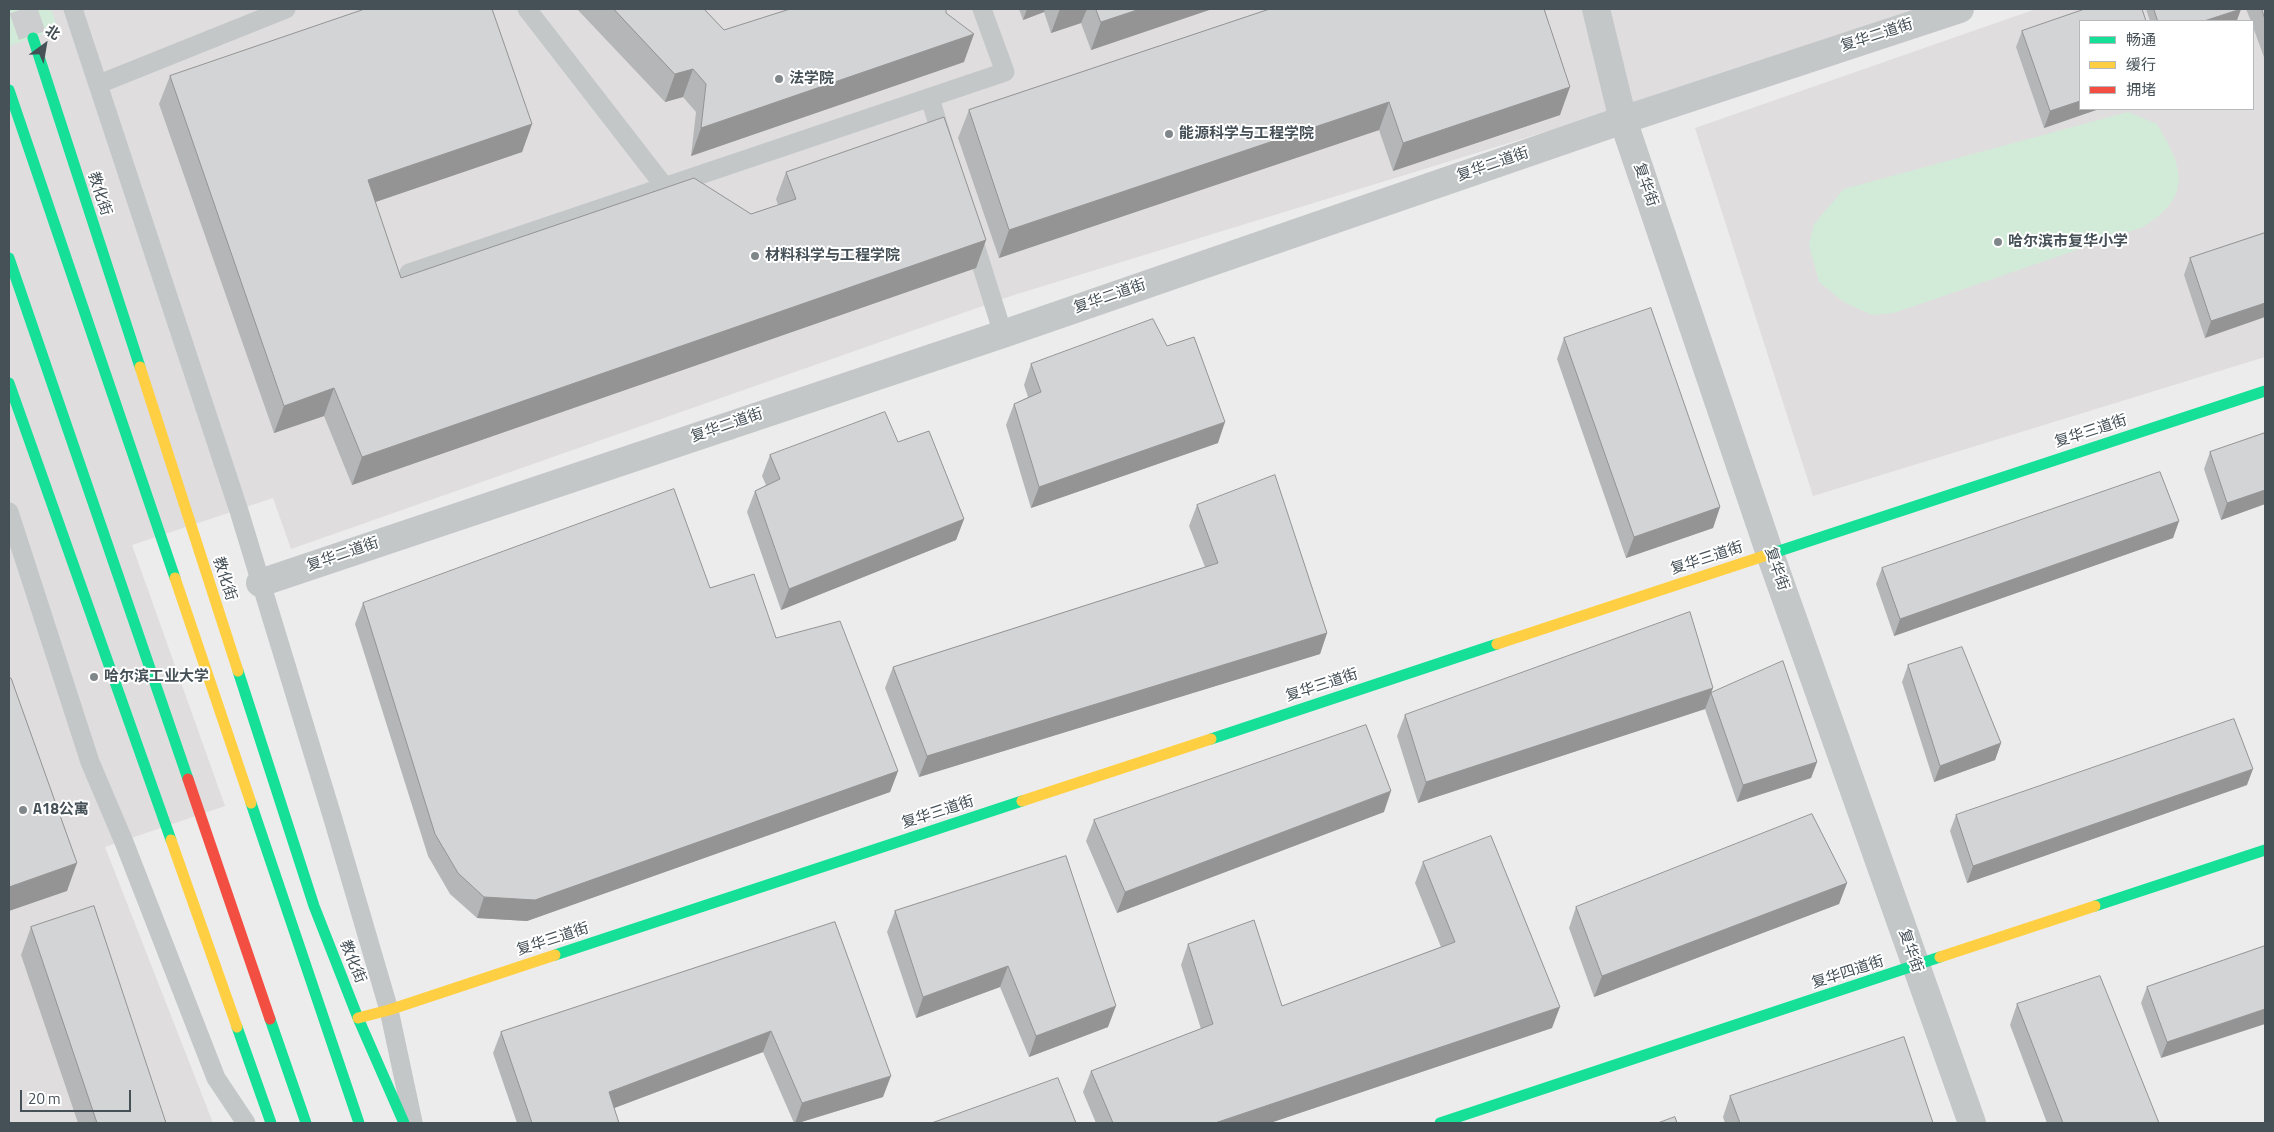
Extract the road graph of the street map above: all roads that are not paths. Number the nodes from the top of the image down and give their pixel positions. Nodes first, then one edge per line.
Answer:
1 (73, 9) edge
2 (286, 9) edge
3 (527, 9) edge
4 (982, 9) edge
5 (1596, 9) edge
6 (1960, 9) edge
7 (33, 38) tunnel mouth
8 (99, 84) junction
9 (9, 90) edge
10 (930, 98) junction
11 (1623, 120) junction
12 (950, 164) edge
13 (665, 187) junction
14 (968, 220) edge
15 (9, 258) edge
16 (409, 273) edge
17 (1003, 334) junction
18 (9, 383) edge
19 (2265, 391) edge
20 (9, 512) edge
21 (1770, 554) junction
22 (260, 583) junction
23 (2265, 850) edge
24 (1915, 966) junction
25 (389, 1010) junction
26 (358, 1018) junction
27 (246, 1123) edge
28 (272, 1123) edge
29 (306, 1123) edge
30 (359, 1123) edge
31 (404, 1123) edge
32 (414, 1123) edge
33 (1440, 1123) edge
34 (1972, 1123) edge

1 - 8 lane
2 - 8 lane
3 - 13 lane
4 - 10 lane
5 - 11 street, 复华街
6 - 11 street, 复华二道街
7 - 26 main road, 教化街
8 - 22 lane
9 - 30 main road
10 - 12 lane
10 - 13 lane
11 - 17 street, 复华二道街
11 - 21 street, 复华街
13 - 16 lane
14 - 17 lane
15 - 29 main road
17 - 22 street, 复华二道街
18 - 28 main road
19 - 21 main road, 复华三道街
20 - 27 lane
21 - 24 street, 复华街
21 - 25 main road, 复华三道街
22 - 25 lane
23 - 24 main road, 复华四道街
24 - 33 main road, 复华四道街
24 - 34 street, 复华街
25 - 26 main road, 复华三道街
25 - 32 lane
26 - 31 main road, 教化街

